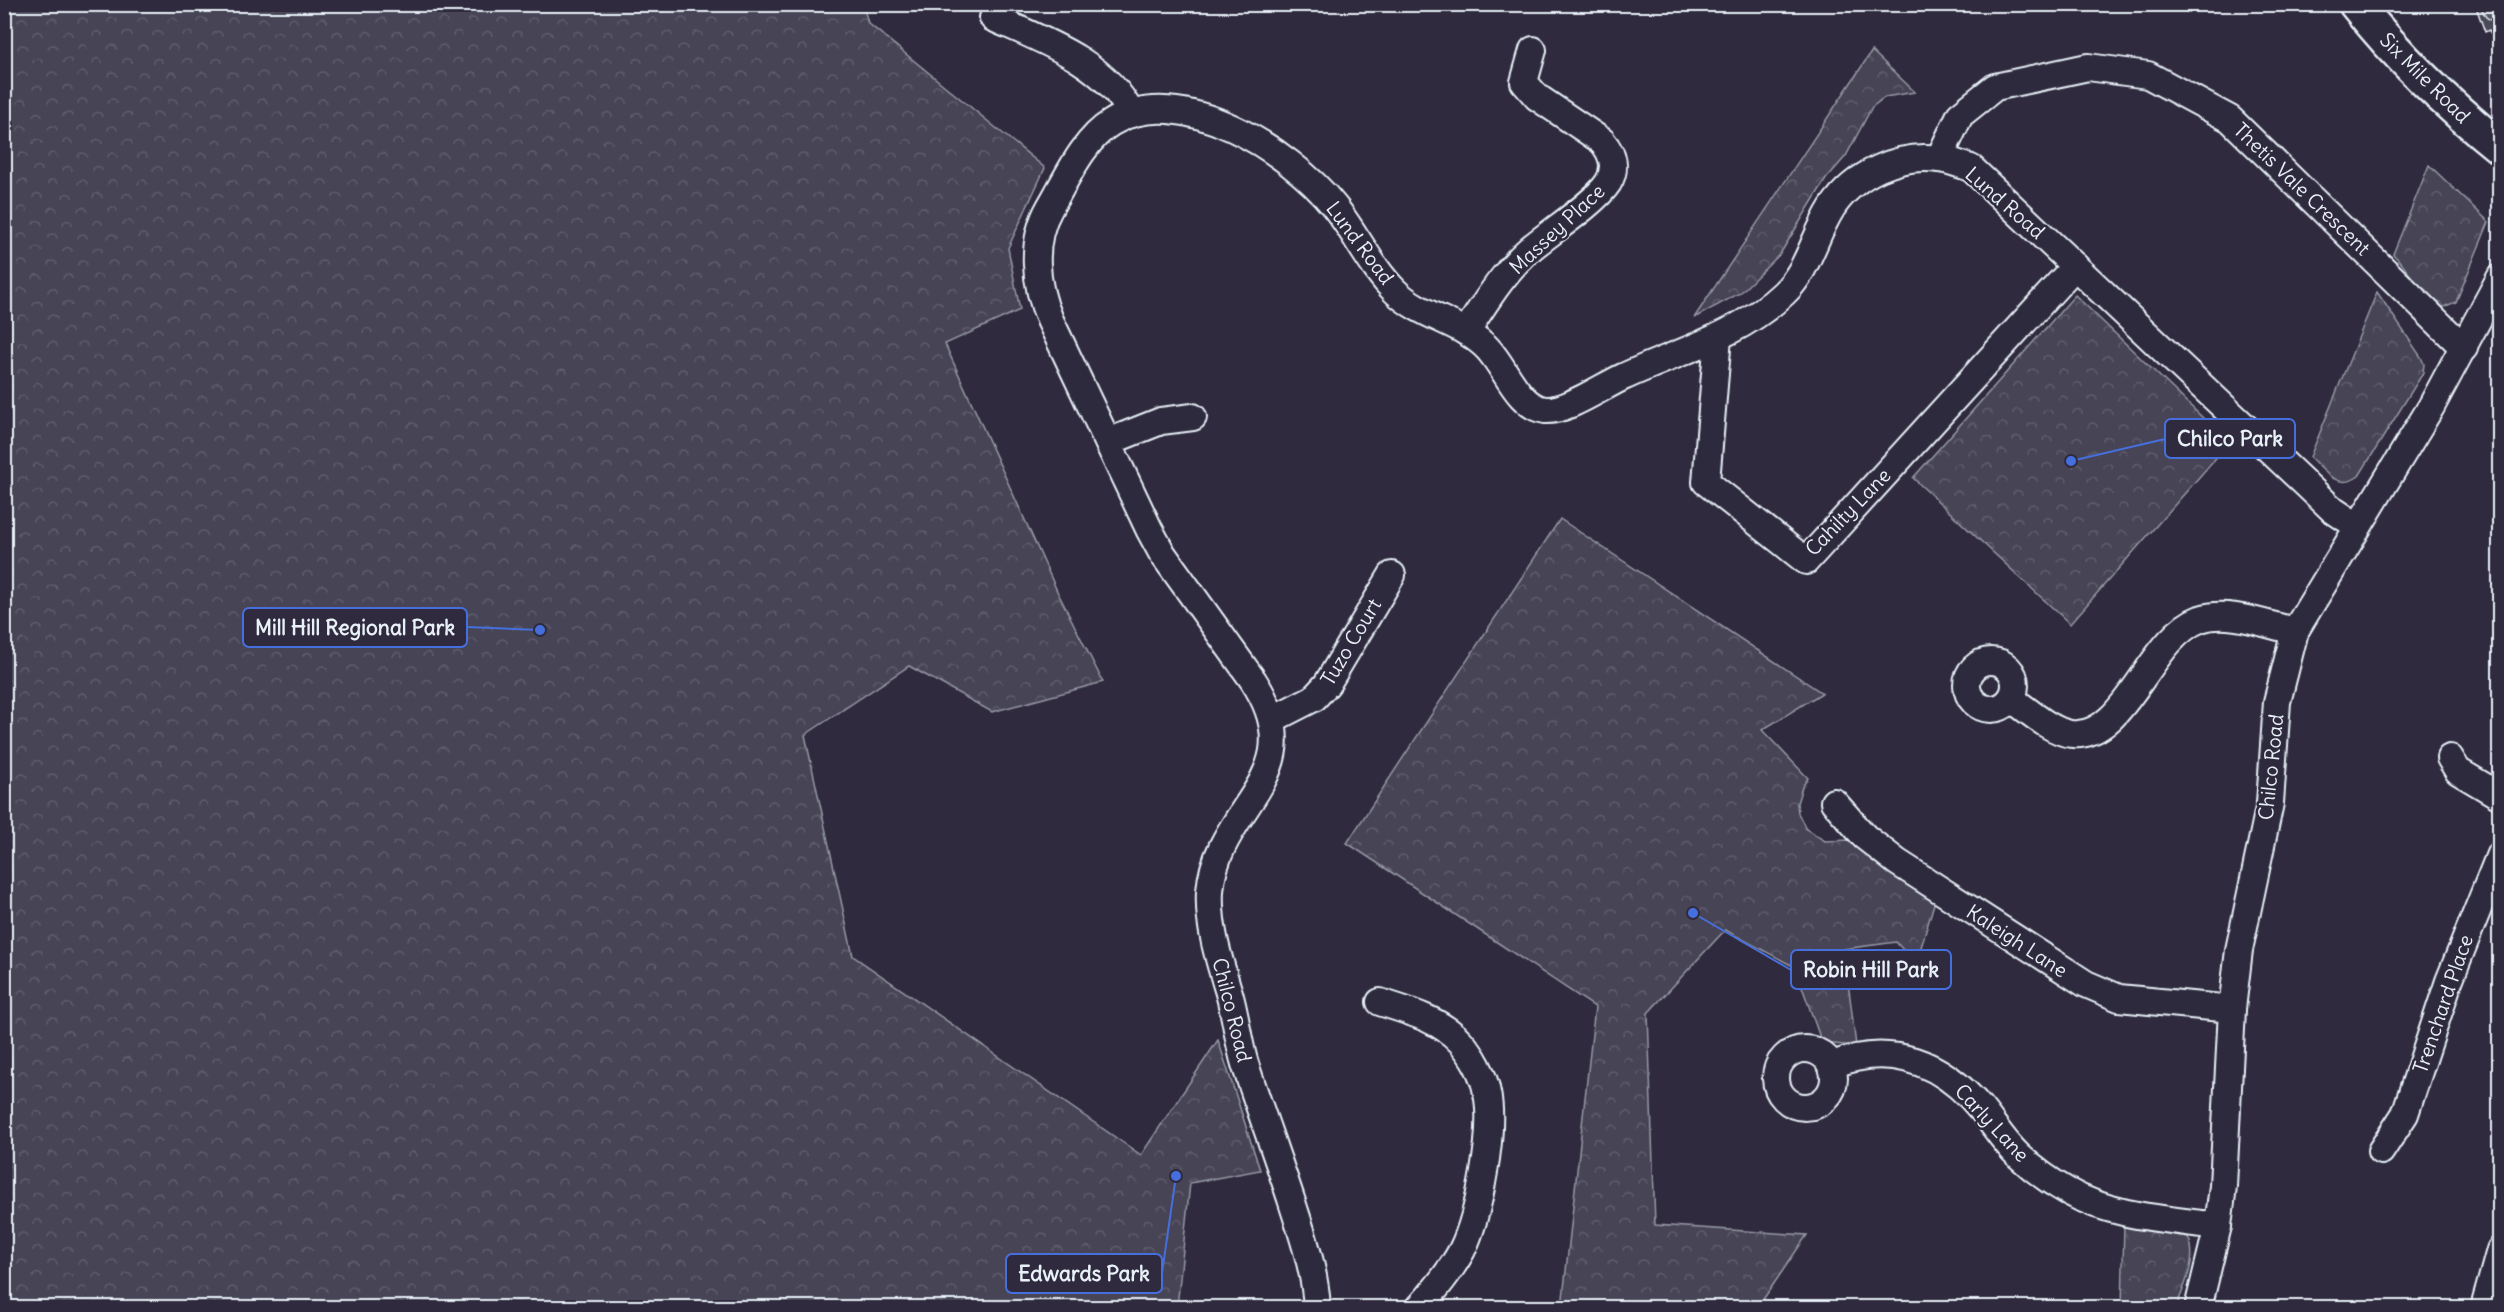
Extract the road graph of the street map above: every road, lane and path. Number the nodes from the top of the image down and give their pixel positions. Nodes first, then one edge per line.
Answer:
1 (2356, 4) edge
2 (993, 18) dead end
3 (1533, 51) dead end
4 (1131, 114) junction
5 (2499, 147) edge
6 (1939, 159) junction
7 (2075, 267) junction
8 (2499, 279) edge
9 (1466, 332) junction
10 (1718, 338) junction
11 (2464, 348) junction
12 (1193, 417) dead end
13 (1108, 442) junction
14 (2357, 526) junction
15 (1392, 575) dead end
16 (2295, 631) junction
17 (2012, 699) dead end
18 (1273, 719) junction
19 (2450, 758) dead end
20 (2499, 796) edge
21 (1834, 802) dead end
22 (2499, 854) edge
23 (1380, 1002) dead end
24 (2232, 1009) junction
25 (1832, 1065) dead end
26 (2381, 1150) dead end
27 (2218, 1226) junction
28 (2499, 1250) edge
29 (1317, 1308) edge
30 (1419, 1308) edge
31 (2198, 1308) edge
32 (2484, 1308) edge

1 - 5 main road, Six Mile Road
2 - 4 street
3 - 9 street, Massey Place
4 - 9 street, Lund Road
4 - 13 street, Lund Road
6 - 7 street, Lund Road
6 - 10 street, Lund Road
6 - 11 street, Thetis Vale Crescent
7 - 10 street, Cahilty Lane
7 - 14 street, Lund Road
8 - 11 street, Chilco Road
9 - 10 street, Lund Road
11 - 14 street, Chilco Road
12 - 13 street
13 - 18 street, Lund Road
14 - 16 street, Chilco Road
15 - 18 street, Tuzo Court
16 - 17 street
16 - 24 street, Chilco Road
18 - 29 street, Chilco Road
19 - 20 street
21 - 24 street, Kaleigh Lane
22 - 26 street, Trenchard Place
23 - 30 street
24 - 27 street, Chilco Road
25 - 27 street, Carly Lane
27 - 31 street, Chilco Road
28 - 32 street

